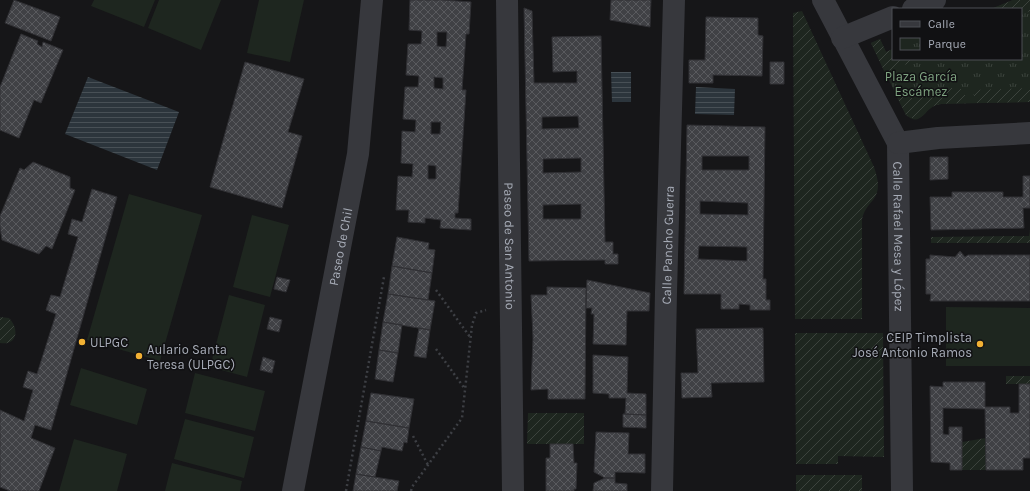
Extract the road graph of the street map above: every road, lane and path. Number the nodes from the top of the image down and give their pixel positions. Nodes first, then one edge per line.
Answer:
1 (372, 0) edge
2 (506, 0) edge
3 (674, 0) edge
4 (823, 0) edge
5 (935, 0) edge
6 (915, 8) edge
7 (892, 17) edge
8 (842, 38) junction
9 (1030, 133) edge
10 (898, 143) junction
11 (384, 277) dead end
12 (436, 290) dead end
13 (511, 309) junction
14 (471, 337) junction
15 (436, 349) dead end
16 (466, 389) junction
17 (414, 436) dead end
18 (428, 465) junction
19 (293, 491) edge
20 (346, 491) edge
21 (411, 491) edge
22 (513, 491) edge
23 (662, 491) edge
24 (902, 491) edge

1 - 19 street, Paseo de Chil
2 - 13 street, Paseo de San Antonio
3 - 23 street, Calle Pancho Guerra
4 - 8 street, Calle Rafael Mesa y López
5 - 6 street
7 - 8 street
8 - 10 street, Calle Rafael Mesa y López
9 - 10 street
10 - 24 street, Calle Rafael Mesa y López
11 - 20 path
12 - 14 path
13 - 14 path
13 - 22 street, Paseo de San Antonio
14 - 16 path
15 - 16 path
16 - 18 path
17 - 18 path
18 - 21 path

